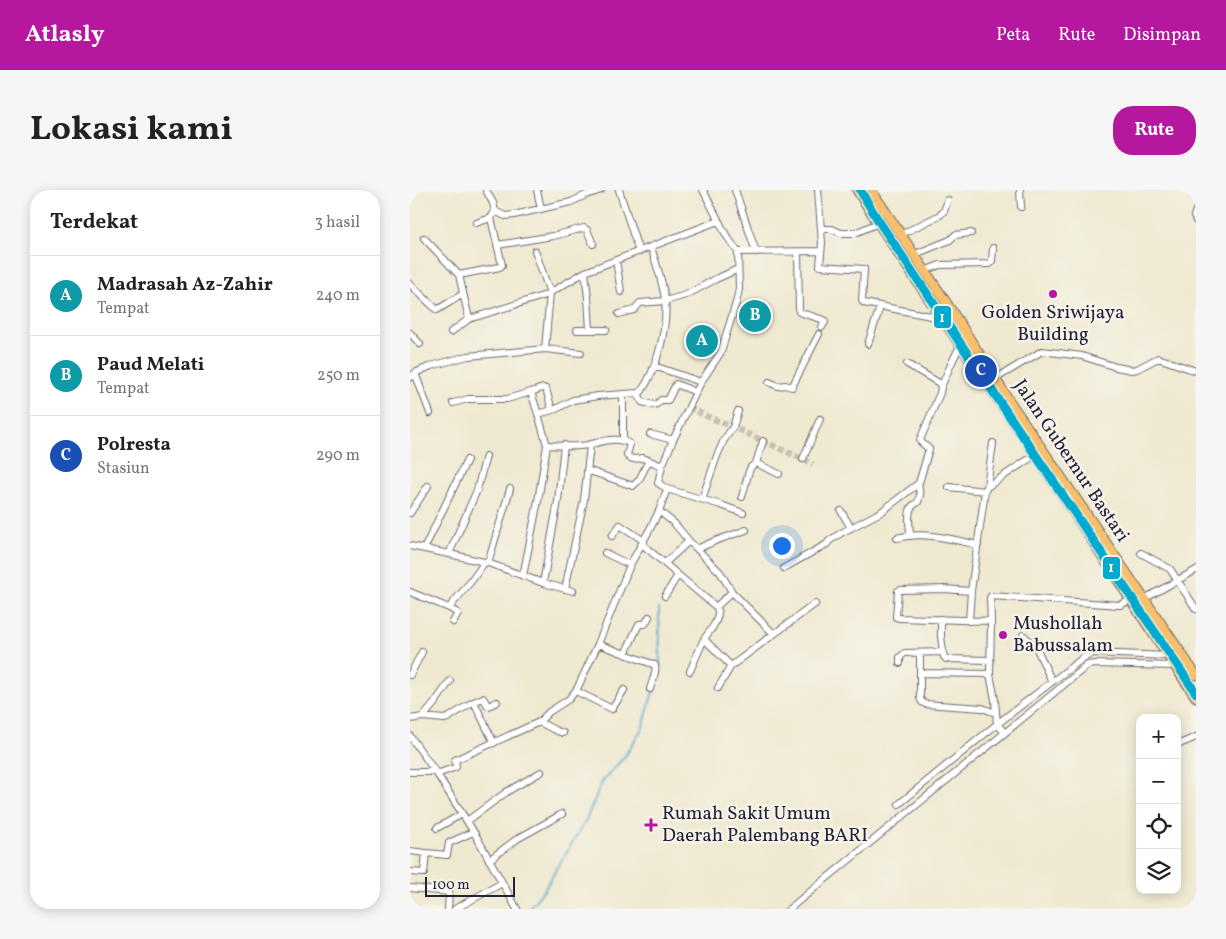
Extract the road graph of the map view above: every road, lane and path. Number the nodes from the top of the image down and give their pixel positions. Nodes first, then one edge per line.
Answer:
1 (486, 190) edge
2 (538, 190) edge
3 (601, 190) edge
4 (619, 190) edge
5 (703, 190) edge
6 (735, 190) edge
7 (818, 190) edge
8 (857, 190) edge
9 (871, 190) edge
10 (1020, 190) edge
11 (948, 200) dead end
12 (1021, 207) dead end
13 (541, 209) junction
14 (1196, 210) edge
15 (495, 211) junction
16 (491, 218) junction
17 (718, 221) junction
18 (1196, 221) edge
19 (476, 223) dead end
20 (878, 223) junction
21 (821, 229) junction
22 (971, 233) dead end
23 (900, 235) junction
24 (424, 238) dead end
25 (593, 244) dead end
26 (497, 245) junction
27 (650, 248) junction
28 (993, 248) dead end
29 (535, 251) dead end
30 (639, 252) junction
31 (738, 252) junction
32 (756, 252) junction
33 (798, 252) junction
34 (821, 252) junction
35 (914, 255) junction
36 (616, 260) junction
37 (738, 270) junction
38 (924, 271) junction
39 (585, 272) junction
40 (459, 275) junction
41 (410, 284) edge
42 (935, 287) junction
43 (621, 292) dead end
44 (550, 293) junction
45 (925, 293) junction
46 (463, 294) junction
47 (665, 301) junction
48 (880, 307) junction
49 (618, 314) dead end
50 (941, 318) junction
51 (469, 319) junction
52 (822, 327) dead end
53 (577, 330) dead end
54 (590, 330) junction
55 (606, 330) dead end
56 (451, 332) dead end
57 (410, 333) edge
58 (819, 334) dead end
59 (420, 344) dead end
60 (868, 344) dead end
61 (960, 346) junction
62 (545, 349) junction
63 (581, 353) dead end
64 (907, 364) dead end
65 (654, 366) junction
66 (1196, 371) edge
67 (411, 376) edge
68 (995, 379) junction
69 (701, 382) junction
70 (769, 382) dead end
71 (941, 387) junction
72 (531, 392) junction
73 (696, 392) junction
74 (638, 393) junction
75 (624, 394) junction
76 (453, 403) dead end
77 (552, 410) junction
78 (738, 411) dead end
79 (430, 413) dead end
80 (538, 414) junction
81 (820, 419) dead end
82 (650, 434) dead end
83 (673, 440) junction
84 (623, 441) junction
85 (763, 441) dead end
86 (993, 443) dead end
87 (564, 445) junction
88 (590, 445) junction
89 (546, 446) junction
90 (1035, 455) junction
91 (486, 456) dead end
92 (803, 459) dead end
93 (467, 460) dead end
94 (648, 460) junction
95 (756, 463) junction
96 (662, 466) junction
97 (587, 470) junction
98 (779, 474) dead end
99 (918, 484) junction
100 (428, 486) dead end
101 (949, 487) dead end
102 (510, 489) dead end
103 (666, 489) junction
104 (986, 489) junction
105 (742, 497) dead end
106 (702, 499) junction
107 (659, 511) junction
108 (841, 511) dead end
109 (410, 512) edge
110 (743, 513) dead end
111 (851, 528) junction
112 (746, 530) dead end
113 (1094, 534) junction
114 (910, 535) junction
115 (612, 536) dead end
116 (897, 538) dead end
117 (689, 541) junction
118 (643, 542) junction
119 (978, 545) junction
120 (410, 546) edge
121 (424, 549) junction
122 (697, 549) junction
123 (604, 553) dead end
124 (1141, 553) dead end
125 (449, 554) junction
126 (486, 563) junction
127 (665, 563) junction
128 (630, 565) junction
129 (784, 568) dead end
130 (1196, 570) edge
131 (678, 575) junction
132 (523, 576) junction
133 (1178, 581) junction
134 (544, 583) junction
135 (565, 589) junction
136 (573, 591) dead end
137 (971, 591) junction
138 (410, 592) edge
139 (732, 592) junction
140 (665, 596) dead end
141 (1144, 599) junction
142 (1131, 600) junction
143 (815, 604) dead end
144 (716, 606) junction
145 (448, 608) junction
146 (1196, 609) edge
147 (649, 617) dead end
148 (941, 619) junction
149 (969, 621) junction
150 (991, 621) junction
151 (454, 622) dead end
152 (774, 634) junction
153 (1022, 635) dead end
154 (704, 639) junction
155 (598, 644) junction
156 (422, 652) dead end
157 (943, 652) junction
158 (920, 653) junction
159 (1093, 653) junction
160 (625, 654) junction
161 (1168, 656) junction
162 (990, 660) junction
163 (900, 663) dead end
164 (1094, 664) junction
165 (731, 666) junction
166 (1175, 666) junction
167 (690, 670) dead end
168 (920, 673) junction
169 (990, 674) junction
170 (410, 675) edge
171 (1196, 675) edge
172 (450, 681) dead end
173 (1052, 682) junction
174 (718, 688) dead end
175 (650, 689) dead end
176 (624, 690) dead end
177 (576, 691) junction
178 (1196, 696) edge
179 (474, 702) junction
180 (497, 702) dead end
181 (996, 713) junction
182 (423, 717) junction
183 (410, 719) edge
184 (539, 722) junction
185 (997, 724) junction
186 (563, 733) dead end
187 (1005, 733) junction
188 (410, 736) edge
189 (1196, 737) edge
190 (494, 743) junction
191 (1181, 743) edge
192 (410, 772) edge
193 (541, 772) dead end
194 (436, 773) junction
195 (899, 804) dead end
196 (462, 814) junction
197 (562, 814) dead end
198 (466, 821) junction
199 (437, 828) dead end
200 (473, 832) junction
201 (410, 851) edge
202 (426, 853) junction
203 (489, 860) junction
204 (410, 872) edge
205 (502, 883) junction
206 (410, 888) edge
207 (448, 909) edge
208 (455, 909) edge
209 (517, 909) edge
210 (789, 909) edge

1 - 15 street
2 - 13 street
3 - 13 street
4 - 30 street
5 - 17 street
6 - 32 street
7 - 21 street
8 - 20 highway, Jalan Gubernur Bastari
9 - 23 highway, Jalan Gubernur Bastari
10 - 12 street
11 - 23 street
13 - 15 street
14 - 18 street
15 - 16 street
16 - 19 street
16 - 26 street
17 - 27 street
17 - 31 street
20 - 21 street
20 - 45 highway, Jalan Gubernur Bastari
21 - 34 street
22 - 35 street
23 - 35 highway, Jalan Gubernur Bastari
24 - 40 street
25 - 26 street
26 - 40 street
27 - 30 street
27 - 47 street
28 - 38 street
29 - 44 street
30 - 36 street
31 - 32 street
31 - 37 street
32 - 33 street
33 - 34 street
33 - 52 street
34 - 48 street
35 - 38 highway, Jalan Gubernur Bastari
36 - 39 street
36 - 43 street
37 - 47 street
37 - 69 street
38 - 42 highway, Jalan Gubernur Bastari
39 - 44 street
39 - 54 street
40 - 46 street
41 - 46 street
42 - 45 highway
42 - 68 highway, Jalan Gubernur Bastari
44 - 51 street
44 - 62 street
45 - 50 highway, Jalan Gubernur Bastari
46 - 51 street
47 - 49 street
47 - 65 street
48 - 50 street
48 - 60 street
50 - 61 highway, Jalan Gubernur Bastari
51 - 56 street
53 - 54 street
54 - 55 street
57 - 59 street
58 - 70 street
61 - 71 street
61 - 90 highway, Jalan Gubernur Bastari
62 - 63 street
62 - 67 street
64 - 71 street
65 - 69 street
65 - 74 street
66 - 68 street
67 - 79 street
68 - 113 highway, Jalan Gubernur Bastari
69 - 73 street
71 - 99 street
72 - 76 street
72 - 77 street
72 - 80 street
73 - 74 street
73 - 83 street
74 - 75 street
75 - 77 street
75 - 84 street
77 - 80 street
78 - 106 street
80 - 89 street
81 - 92 street
82 - 83 street
83 - 96 street
84 - 88 street
84 - 94 street
85 - 95 street
86 - 104 street
87 - 88 street
87 - 89 street
87 - 134 street
88 - 97 street
89 - 132 street
90 - 104 street
90 - 113 highway, Jalan Gubernur Bastari
91 - 125 street
93 - 121 street
94 - 96 street
94 - 97 street
95 - 98 street
95 - 105 street
96 - 103 street
97 - 135 street
99 - 111 street
99 - 114 street
100 - 109 street
101 - 104 street
102 - 126 street
103 - 106 street
103 - 107 street
104 - 119 street
106 - 110 street
107 - 117 street
107 - 118 street
108 - 111 street
111 - 129 street
112 - 122 street
113 - 141 highway, Jalan Gubernur Bastari
113 - 142 highway, Jalan Gubernur Bastari
114 - 116 street
114 - 119 street
115 - 118 street
117 - 122 street
117 - 127 street
118 - 127 street
118 - 128 street
119 - 137 street
120 - 121 street
121 - 125 street
122 - 139 street
123 - 128 street
124 - 133 street
125 - 126 street
126 - 132 street
126 - 145 street
127 - 131 street
128 - 155 street
130 - 133 street
131 - 140 street
131 - 144 street
132 - 134 street
133 - 141 street
133 - 146 street
134 - 135 street
135 - 136 street
137 - 148 street
137 - 149 street
138 - 145 street
139 - 144 street
139 - 152 street
141 - 171 highway, Jalan Gubernur Bastari
142 - 150 street
142 - 161 highway, Jalan Gubernur Bastari
143 - 152 street
144 - 154 street
145 - 151 street
147 - 160 street
148 - 149 street
148 - 157 street
149 - 150 street
150 - 162 street
152 - 165 street
153 - 173 street
154 - 165 street
154 - 167 street
155 - 160 street
155 - 177 street
156 - 170 street
157 - 158 street
157 - 162 street
158 - 163 street
158 - 168 street
159 - 161 street
159 - 164 street
159 - 173 street
160 - 175 street
161 - 166 highway, Jalan Gubernur Bastari
162 - 169 street
164 - 166 street
164 - 187 street
165 - 174 street
166 - 178 highway, Jalan Gubernur Bastari
168 - 169 street
168 - 181 street
169 - 181 street
172 - 182 street
173 - 185 street
176 - 177 street
177 - 184 street
179 - 180 street
179 - 182 street
179 - 190 street
181 - 185 street
182 - 183 street
184 - 186 street
184 - 190 street
185 - 187 street
185 - 195 street
187 - 210 street
188 - 194 street
189 - 191 street
190 - 194 street
192 - 194 street
193 - 198 street
194 - 196 street
196 - 198 street
196 - 199 street
197 - 203 street
198 - 200 street
200 - 202 street
200 - 203 street
201 - 202 street
202 - 204 street
203 - 205 street
205 - 208 street
205 - 209 street
206 - 207 street

